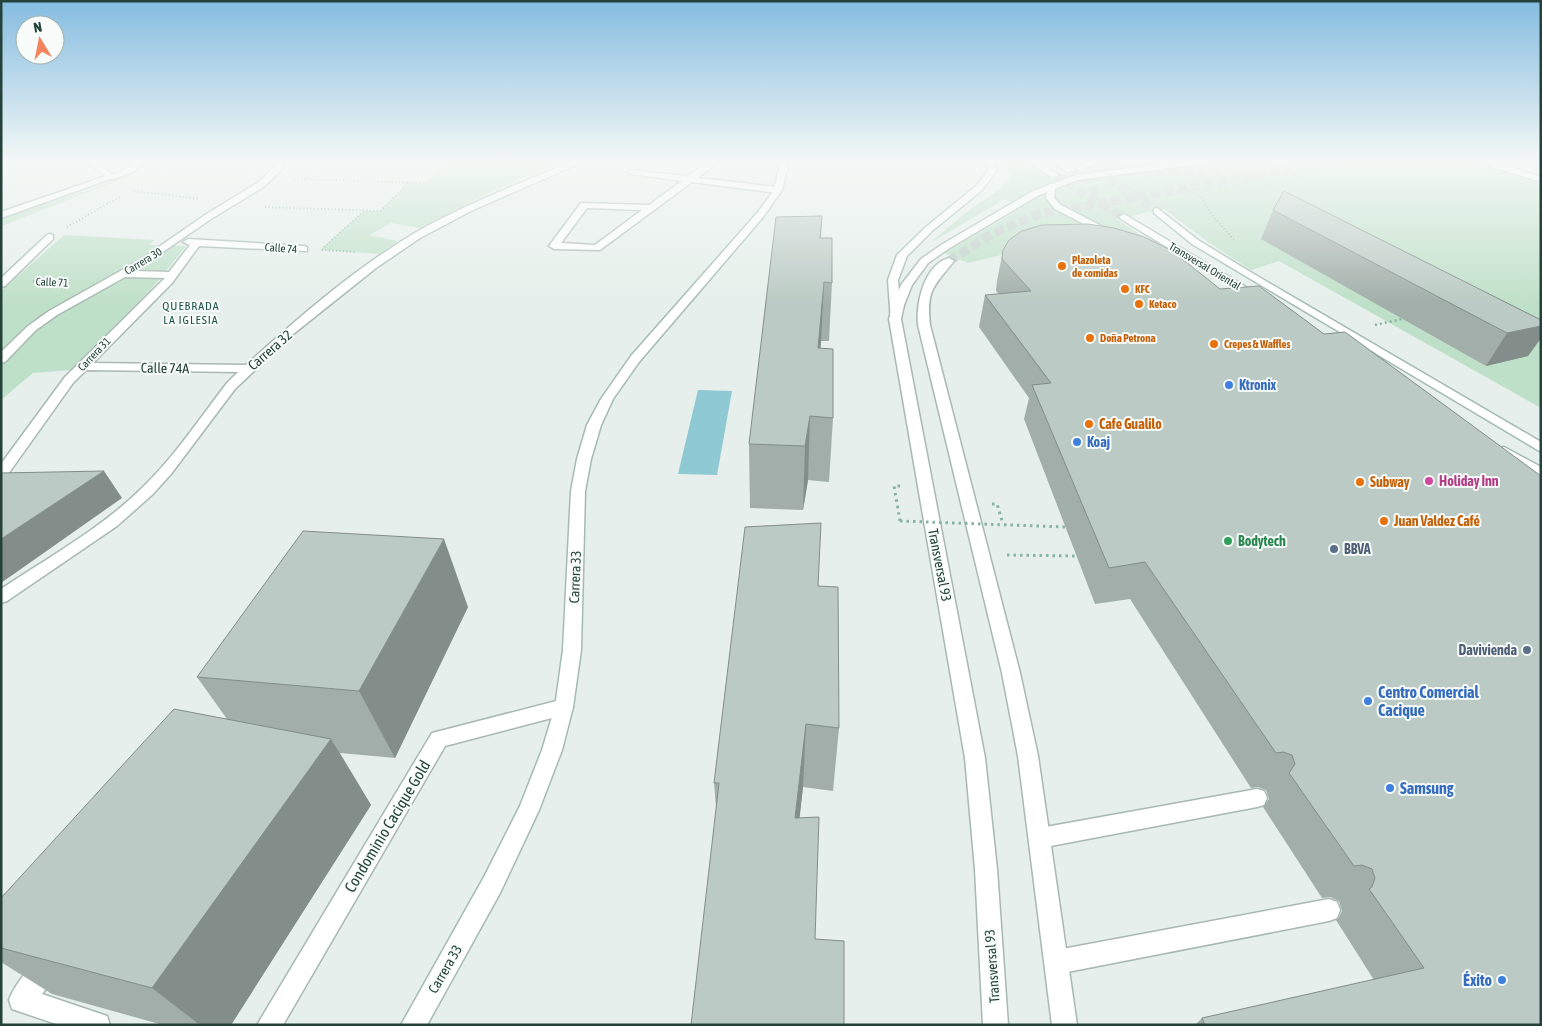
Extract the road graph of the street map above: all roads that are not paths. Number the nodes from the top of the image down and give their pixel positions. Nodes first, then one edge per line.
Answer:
1 (22, 208) edge
2 (224, 208) edge
3 (470, 208) edge
4 (582, 208) edge
5 (650, 208) edge
6 (765, 208) edge
7 (955, 208) edge
8 (1009, 208) edge
9 (1060, 208) edge
10 (1157, 211) tunnel mouth
11 (1, 215) edge
12 (1124, 217) tunnel mouth
13 (50, 237) road end
14 (1120, 239) edge
15 (174, 241) junction
16 (196, 243) junction
17 (304, 249) dead end
18 (949, 261) tunnel mouth
19 (122, 274) junction
20 (172, 275) junction
21 (4, 282) edge
22 (1224, 291) edge
23 (896, 319) junction
24 (1, 359) edge
25 (82, 366) junction
26 (248, 369) junction
27 (1493, 444) edge
28 (1541, 448) edge
29 (1541, 473) edge
30 (1, 474) edge
31 (1, 597) edge
32 (564, 707) junction
33 (1257, 798) dead end
34 (1040, 838) junction
35 (1329, 910) dead end
36 (59, 954) edge
37 (1057, 962) junction
38 (98, 1025) edge
39 (268, 1025) edge
40 (414, 1025) edge
41 (996, 1025) edge
42 (1065, 1025) edge

1 - 11 street
2 - 15 street, Carrera 30
3 - 26 street, Carrera 32
4 - 5 street
6 - 32 street, Carrera 33
7 - 23 street
8 - 23 street, Transversal 93
9 - 14 street
10 - 28 street, Transversal Oriental
12 - 22 street, Transversal Oriental
13 - 21 street
15 - 16 street, Calle 74
15 - 19 street, Carrera 30
16 - 17 street, Calle 74
16 - 20 street, Carrera 31
18 - 34 street
19 - 20 street
19 - 24 street, Carrera 30
20 - 25 street, Carrera 31
23 - 41 street, Transversal 93
25 - 26 street, Calle 74A
25 - 30 street, Carrera 31
26 - 31 street, Carrera 32
27 - 29 street
32 - 39 street, Condominio Cacique Gold
32 - 40 street, Carrera 33
33 - 34 street
34 - 37 street
35 - 37 street
36 - 38 street
37 - 42 street

